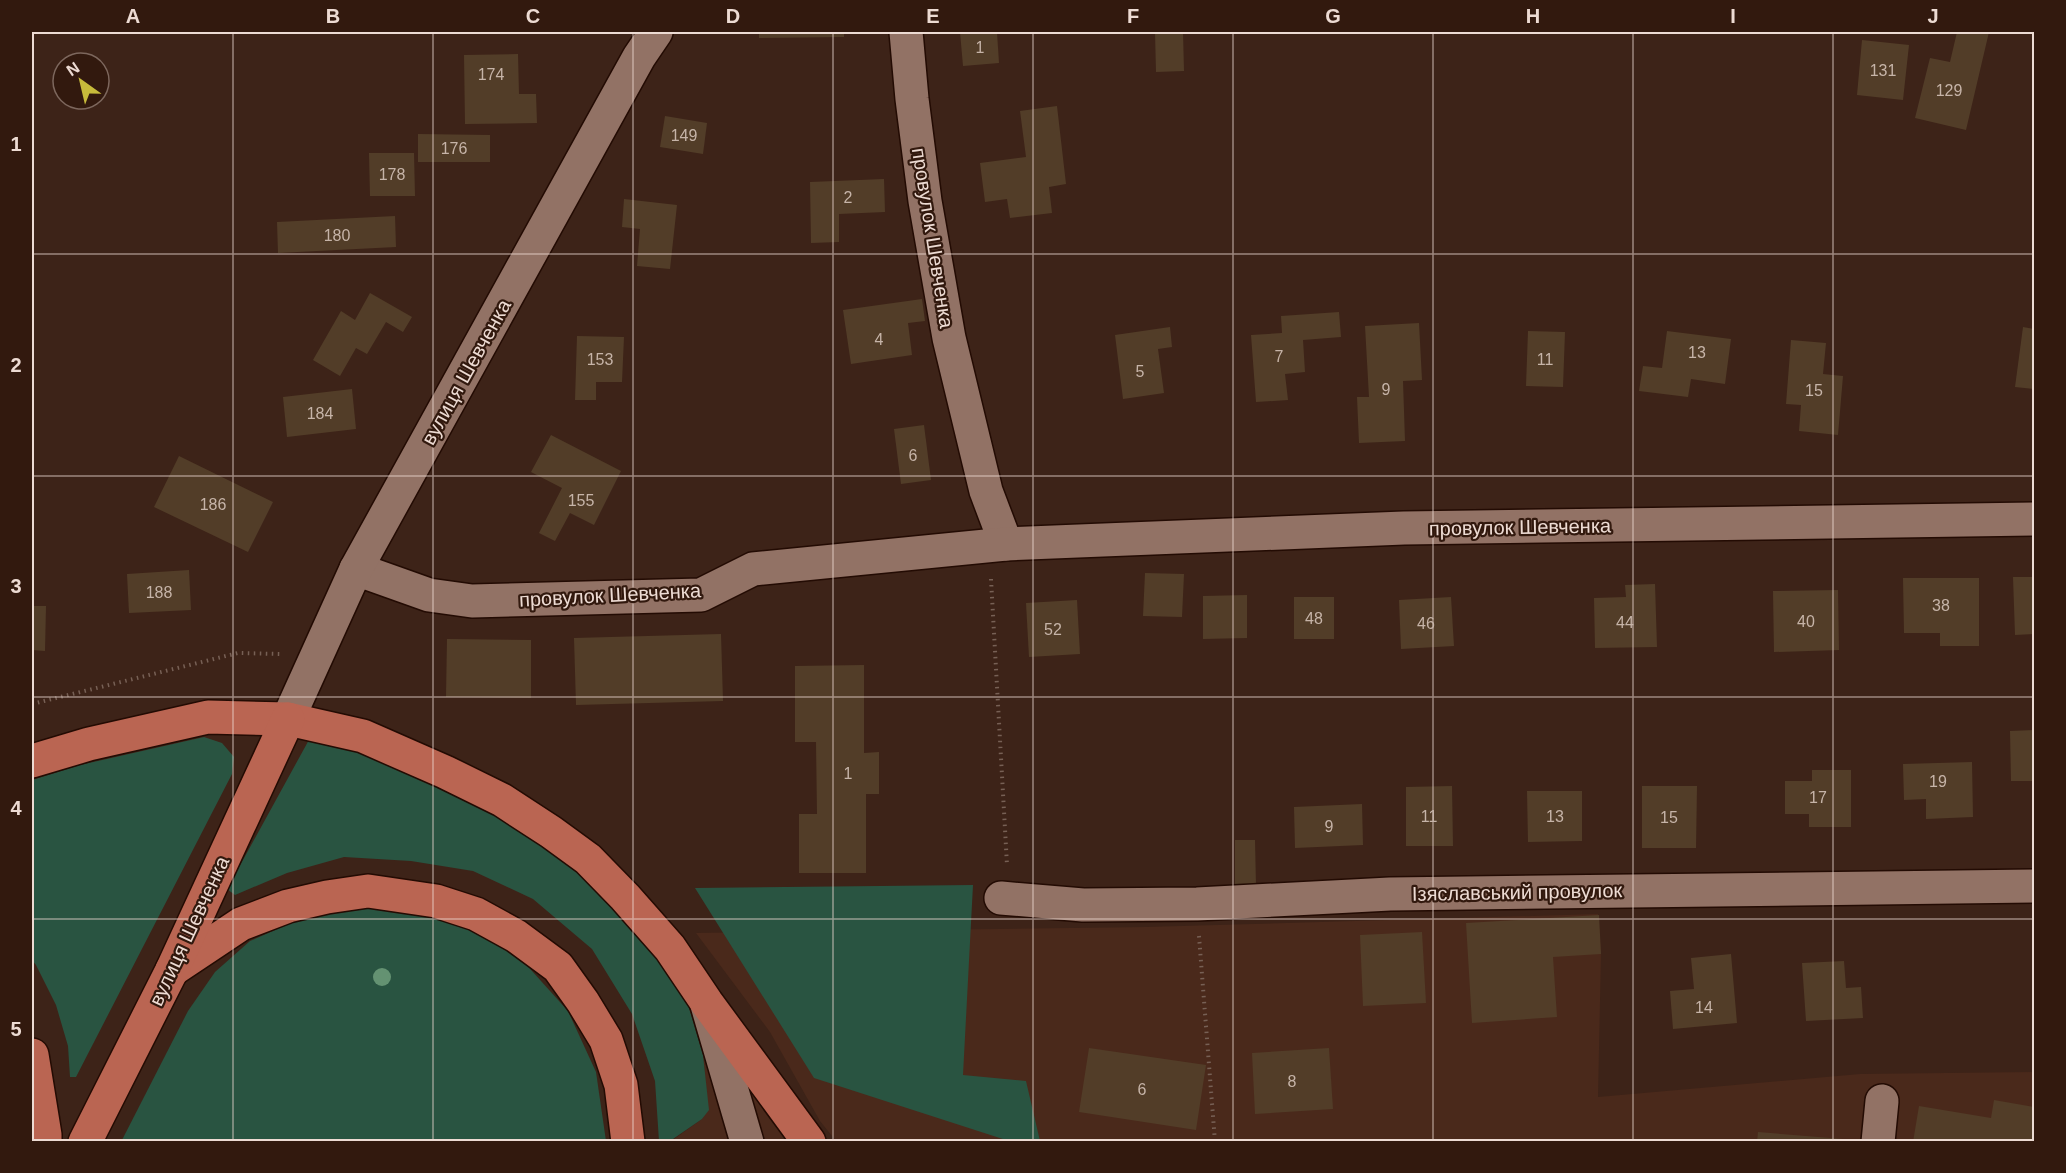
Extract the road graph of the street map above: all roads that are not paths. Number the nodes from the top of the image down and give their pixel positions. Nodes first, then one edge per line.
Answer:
1 (656, 32) edge
2 (906, 32) edge
3 (2034, 519) edge
4 (998, 545) junction
5 (356, 569) junction
6 (288, 719) junction
7 (32, 761) edge
8 (2034, 886) edge
9 (1005, 898) road end
10 (172, 970) junction
11 (707, 1003) junction
12 (32, 1055) edge
13 (1882, 1101) dead end
14 (45, 1142) edge
15 (85, 1142) edge
16 (628, 1142) edge
17 (747, 1142) edge
18 (809, 1142) edge
19 (1878, 1142) edge

1 - 5 street, вулиця Шевченка
2 - 4 street, провулок Шевченка
3 - 4 street, провулок Шевченка
4 - 5 street, провулок Шевченка
5 - 6 street, вулиця Шевченка
6 - 7 main road
6 - 10 main road, вулиця Шевченка
6 - 11 main road
8 - 9 street, Ізяславський провулок
10 - 15 main road, вулиця Шевченка
10 - 16 main road
11 - 17 street
11 - 18 main road
12 - 14 main road
13 - 19 street

